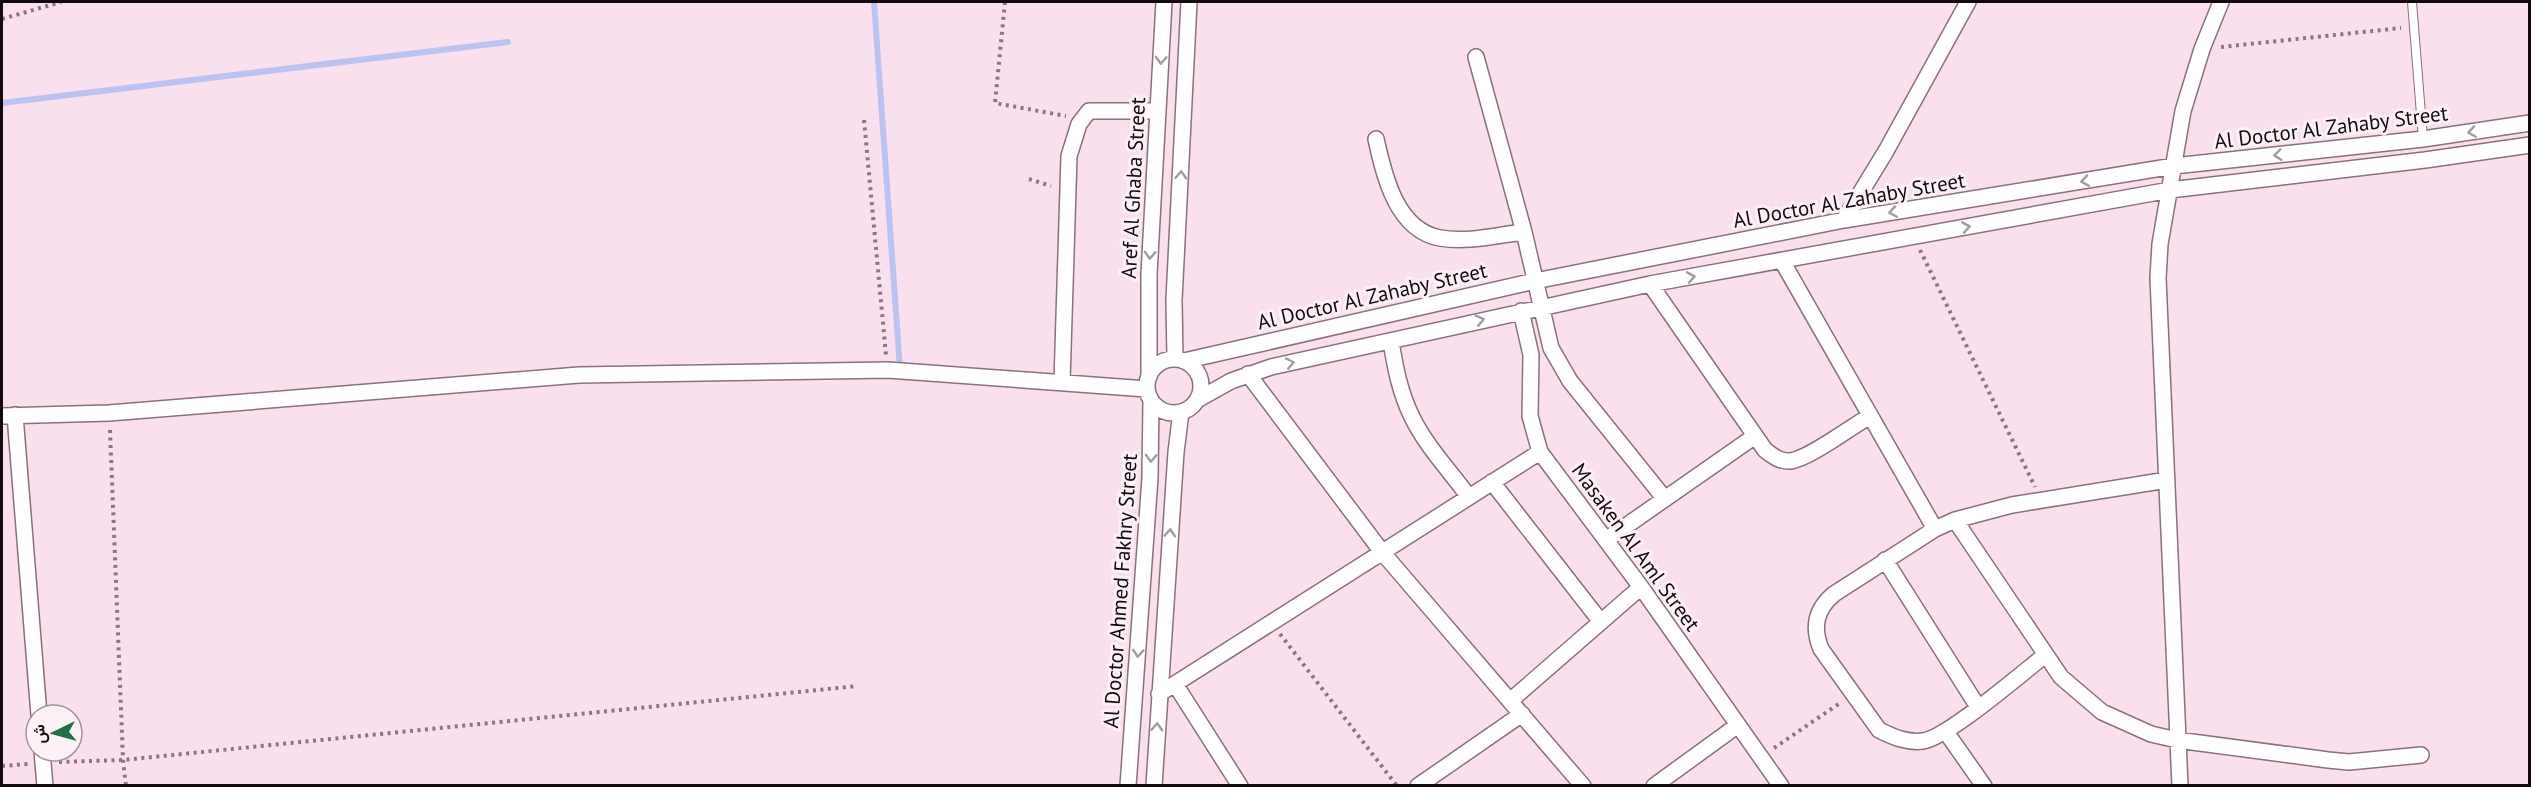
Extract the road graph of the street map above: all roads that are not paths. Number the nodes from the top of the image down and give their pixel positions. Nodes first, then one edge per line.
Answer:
1 (1164, 2) edge
2 (1189, 2) edge
3 (1968, 2) edge
4 (2221, 2) edge
5 (2412, 2) edge
6 (1476, 57) dead end
7 (1158, 111) junction
8 (2529, 123) edge
9 (1376, 139) dead end
10 (2423, 139) junction
11 (2529, 145) edge
12 (2174, 166) junction
13 (2170, 190) junction
14 (1844, 220) junction
15 (1524, 232) junction
16 (1782, 261) junction
17 (1535, 281) junction
18 (1650, 284) junction
19 (1542, 307) junction
20 (1521, 311) junction
21 (1391, 341) junction
22 (1179, 360) junction
23 (1248, 374) junction
24 (1062, 382) junction
25 (1149, 388) junction
26 (1197, 400) junction
27 (1181, 412) junction
28 (8, 415) edge
29 (1870, 416) junction
30 (1755, 436) junction
31 (1540, 452) junction
32 (2168, 480) junction
33 (1492, 482) junction
34 (1469, 497) junction
35 (1665, 499) junction
36 (1955, 520) junction
37 (1935, 529) junction
38 (1606, 540) junction
39 (1382, 552) junction
40 (1885, 560) junction
41 (1641, 587) junction
42 (1601, 622) junction
43 (2044, 656) junction
44 (1175, 684) junction
45 (1159, 694) junction
46 (1510, 701) junction
47 (38, 703) edge
48 (1978, 707) junction
49 (1521, 714) junction
50 (1738, 725) junction
51 (1946, 732) junction
52 (2177, 740) junction
53 (2421, 755) dead end
54 (43, 763) edge
55 (45, 786) edge
56 (1128, 786) edge
57 (1154, 786) edge
58 (1240, 786) edge
59 (1418, 786) edge
60 (1583, 786) edge
61 (1654, 786) edge
62 (1781, 786) edge
63 (1984, 786) edge
64 (2180, 786) edge

1 -> 7 street, Aref Al Ghaba Street
22 -> 2 street
3 - 14 street
4 - 12 street
5 - 10 lane
6 - 15 street
7 - 24 street
7 -> 25 street, Aref Al Ghaba Street
8 -> 10 street, Al Doctor Al Zahaby Street
9 - 15 street
10 -> 12 street, Al Doctor Al Zahaby Street
11 - 13 street, Al Doctor Al Zahaby Street
12 - 13 street
12 -> 14 street, Al Doctor Al Zahaby Street
16 -> 13 street, Al Doctor Al Zahaby Street
13 - 32 street
14 - 17 street, Al Doctor Al Zahaby Street
15 - 17 street
18 -> 16 street, Al Doctor Al Zahaby Street
16 - 29 street
17 - 19 street
17 - 22 street, Al Doctor Al Zahaby Street
18 - 19 street, Al Doctor Al Zahaby Street
18 - 30 street
19 - 20 street, Al Doctor Al Zahaby Street
19 - 35 street
21 -> 20 street, Al Doctor Al Zahaby Street
20 - 31 street, Masaken Al Aml Street
23 -> 21 street, Al Doctor Al Zahaby Street
21 - 34 street
22 - 25 street
22 - 26 street
23 - 26 street, Al Doctor Al Zahaby Street
23 - 39 street
24 - 25 street
24 - 28 street
25 - 27 street
25 -> 56 street, Al Doctor Ahmed Fakhry Street
26 - 27 street
45 -> 27 street
28 - 47 street
29 - 30 street
29 - 37 street
30 - 35 street
31 - 33 street
31 - 38 street, Masaken Al Aml Street
32 - 36 street
32 - 52 street
33 - 34 street
33 - 42 street
34 - 39 street
35 - 38 street
36 - 37 street
36 - 43 street
37 - 40 street
38 - 41 street, Masaken Al Aml Street
39 - 44 street
39 - 46 street
40 - 48 street
40 - 51 street
41 - 42 street
41 - 50 street, Masaken Al Aml Street
42 - 46 street
43 - 48 street
43 - 52 street
44 - 45 street
44 - 58 street
57 -> 45 street
46 - 49 street
48 - 51 street
49 - 59 street
49 - 60 street
50 - 61 street
50 - 62 street, Masaken Al Aml Street
51 - 63 street
52 - 53 street
52 - 64 street
54 - 55 street

